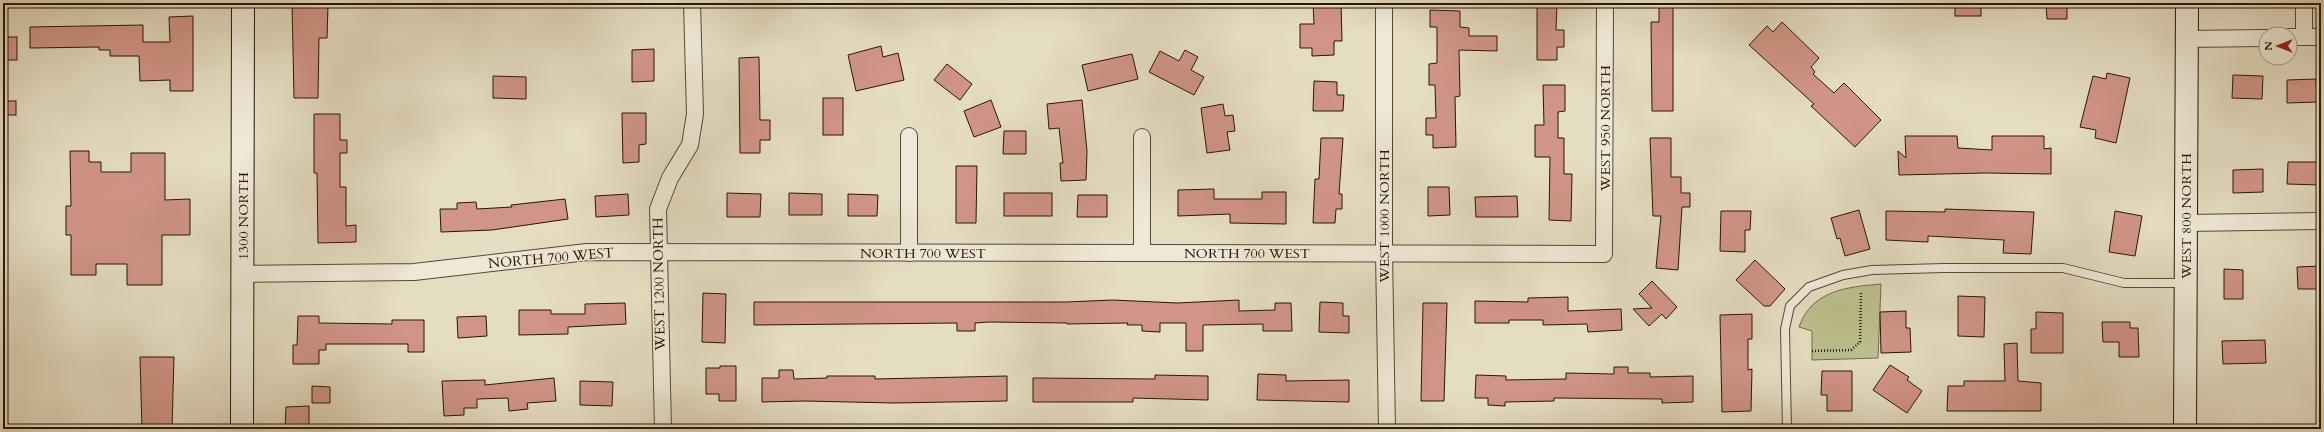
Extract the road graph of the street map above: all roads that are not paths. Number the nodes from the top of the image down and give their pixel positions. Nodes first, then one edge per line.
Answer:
1 (243, 3) edge
2 (692, 3) edge
3 (1384, 3) edge
4 (1605, 3) edge
5 (2187, 3) edge
6 (2304, 3) edge
7 (2298, 32) edge
8 (2298, 37) edge
9 (2321, 37) edge
10 (2186, 38) junction
11 (2258, 38) edge
12 (909, 136) dead end
13 (1142, 137) dead end
14 (2321, 221) edge
15 (2186, 223) junction
16 (658, 252) junction
17 (909, 253) junction
18 (1142, 253) junction
19 (1384, 253) junction
20 (1604, 254) joint
21 (243, 274) junction
22 (2186, 283) junction
23 (242, 429) edge
24 (664, 429) edge
25 (1387, 429) edge
26 (1787, 429) edge
27 (2185, 429) edge

1 - 21 street, 1300 NORTH
2 - 16 street, WEST 1200 NORTH
3 - 19 street, WEST 1000 NORTH
4 - 20 street, WEST 950 NORTH
5 - 10 street, WEST 800 NORTH
6 - 7 street
8 - 9 street
10 - 11 street
10 - 15 street, WEST 800 NORTH
12 - 17 street
13 - 18 street
14 - 15 street
15 - 22 street, WEST 800 NORTH
16 - 17 street, NORTH 700 WEST
16 - 21 street, NORTH 700 WEST
16 - 24 street, WEST 1200 NORTH
17 - 18 street, NORTH 700 WEST
18 - 19 street, NORTH 700 WEST
19 - 20 street, NORTH 700 WEST
19 - 25 street, WEST 1000 NORTH
21 - 23 street, 1300 NORTH
22 - 26 lane
22 - 27 street, WEST 800 NORTH

